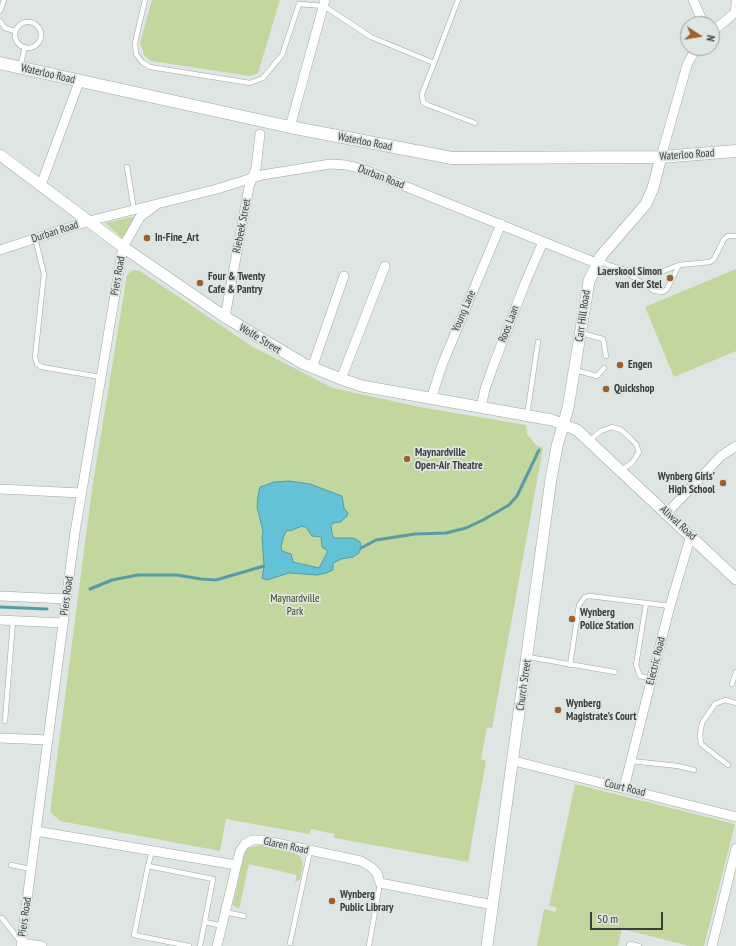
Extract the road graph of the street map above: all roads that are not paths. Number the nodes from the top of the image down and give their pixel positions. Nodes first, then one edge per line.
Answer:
1 (4, 0) edge
2 (145, 0) edge
3 (458, 0) edge
4 (693, 0) edge
5 (734, 0) edge
6 (325, 3) edge
7 (0, 11) edge
8 (734, 13) edge
9 (700, 16) edge
10 (0, 21) edge
11 (720, 25) edge
12 (15, 31) junction
13 (25, 47) junction
14 (692, 56) edge
15 (0, 63) edge
16 (434, 63) junction
17 (20, 68) junction
18 (79, 82) junction
19 (475, 123) dead end
20 (290, 127) junction
21 (260, 134) dead end
22 (736, 151) edge
23 (0, 155) edge
24 (662, 157) junction
25 (127, 167) dead end
26 (251, 178) junction
27 (41, 185) junction
28 (137, 213) junction
29 (89, 221) junction
30 (500, 224) junction
31 (736, 236) edge
32 (35, 238) junction
33 (543, 242) junction
34 (123, 247) junction
35 (0, 250) edge
36 (598, 261) junction
37 (679, 265) junction
38 (385, 266) dead end
39 (623, 270) junction
40 (344, 276) dead end
41 (225, 317) junction
42 (581, 333) junction
43 (538, 342) dead end
44 (606, 356) dead end
45 (312, 368) junction
46 (604, 368) dead end
47 (575, 370) junction
48 (100, 377) junction
49 (340, 380) junction
50 (431, 399) junction
51 (481, 407) junction
52 (527, 415) junction
53 (563, 424) junction
54 (590, 441) junction
55 (736, 446) edge
56 (621, 470) junction
57 (0, 489) edge
58 (82, 493) junction
59 (667, 513) junction
60 (691, 535) junction
61 (736, 579) edge
62 (0, 596) edge
63 (66, 599) junction
64 (646, 604) junction
65 (670, 606) junction
66 (0, 620) edge
67 (13, 621) junction
68 (63, 623) junction
69 (528, 657) junction
70 (570, 665) junction
71 (615, 672) dead end
72 (736, 672) edge
73 (652, 679) junction
74 (732, 684) dead end
75 (736, 703) edge
76 (5, 721) dead end
77 (0, 738) edge
78 (48, 740) junction
79 (514, 760) junction
80 (631, 761) junction
81 (728, 765) dead end
82 (694, 770) dead end
83 (624, 788) junction
84 (736, 816) edge
85 (36, 831) junction
86 (736, 848) edge
87 (152, 851) junction
88 (310, 851) junction
89 (11, 865) dead end
90 (236, 865) junction
91 (148, 866) junction
92 (31, 869) junction
93 (380, 883) junction
94 (493, 905) junction
95 (225, 912) junction
96 (244, 916) dead end
97 (2, 918) dead end
98 (205, 922) junction
99 (222, 926) junction
100 (290, 943) dead end
101 (21, 944) edge
102 (220, 945) edge
103 (42, 946) edge
104 (189, 946) edge
105 (200, 946) edge
106 (369, 946) edge
107 (487, 946) edge
108 (629, 946) edge
109 (639, 946) edge
110 (712, 946) edge

1 - 7 lane
2 - 6 lane
3 - 16 lane
4 - 9 street
5 - 8 lane
6 - 16 lane
6 - 20 street
8 - 11 street
10 - 12 lane
12 - 13 lane
12 - 13 lane
13 - 17 lane
14 - 24 street
15 - 17 main road, Waterloo Road
16 - 19 lane
17 - 18 main road, Waterloo Road
18 - 20 main road, Waterloo Road
18 - 27 street
20 - 24 main road, Waterloo Road
21 - 26 street, Riebeek Street
22 - 24 main road, Waterloo Road
23 - 27 street, Wolfe Street
24 - 36 street, Carr Hill Road
25 - 28 lane
26 - 28 street, Durban Road
26 - 30 street, Durban Road
26 - 41 street, Riebeek Street
27 - 29 street, Wolfe Street
28 - 29 street, Durban Road
28 - 34 street, Durban Road
29 - 32 street, Durban Road
29 - 34 street, Wolfe Street
30 - 33 street, Durban Road
30 - 50 street, Young Lane
31 - 37 lane
32 - 35 street, Durban Road
32 - 48 lane
33 - 36 street, Durban Road
33 - 51 street, Roos Laan
34 - 41 street, Wolfe Street
34 - 48 street, Piers Road
36 - 39 lane
36 - 42 street, Carr Hill Road
37 - 39 lane
37 - 39 lane
38 - 49 street
40 - 45 street
41 - 45 street, Wolfe Street
42 - 44 lane
42 - 47 street, Carr Hill Road
43 - 52 lane
45 - 49 street, Wolfe Street
46 - 47 lane
47 - 53 street, Carr Hill Road
48 - 58 street, Piers Road
49 - 50 street, Wolfe Street
50 - 51 street, Wolfe Street
51 - 52 street, Wolfe Street
52 - 53 street, Wolfe Street
53 - 54 street, Aliwal Road
53 - 69 street, Church Street
54 - 56 street, Aliwal Road
54 - 56 lane
55 - 59 street
56 - 59 street, Aliwal Road
57 - 58 street
58 - 63 street, Piers Road
59 - 60 street, Aliwal Road
60 - 61 street, Aliwal Road
60 - 65 street, Electric Road
62 - 63 street
63 - 68 street, Piers Road
64 - 65 lane
64 - 70 lane
64 - 73 lane
65 - 73 street, Electric Road
66 - 67 street
67 - 68 street
67 - 76 lane
68 - 78 street, Piers Road
69 - 70 lane
69 - 79 street, Church Street
70 - 71 lane
72 - 74 lane
73 - 80 street, Electric Road
75 - 81 lane
77 - 78 street
78 - 85 street, Piers Road
79 - 83 street, Court Road
79 - 94 street, Church Street
80 - 82 lane
80 - 83 street, Electric Road
83 - 84 street, Court Road
85 - 87 street
85 - 92 street, Piers Road
86 - 110 street
87 - 90 street
87 - 91 lane
88 - 90 street, Glaren Road
88 - 93 street, Glaren Road
88 - 100 lane
89 - 92 lane
90 - 95 street, Glaren Road
91 - 98 lane
91 - 104 lane
92 - 101 street, Piers Road
93 - 94 street
93 - 106 lane
94 - 107 street, Church Street
95 - 96 lane
95 - 99 street, Glaren Road
97 - 101 lane
98 - 99 lane
98 - 105 lane
99 - 102 street, Glaren Road
101 - 103 street
108 - 109 lane

